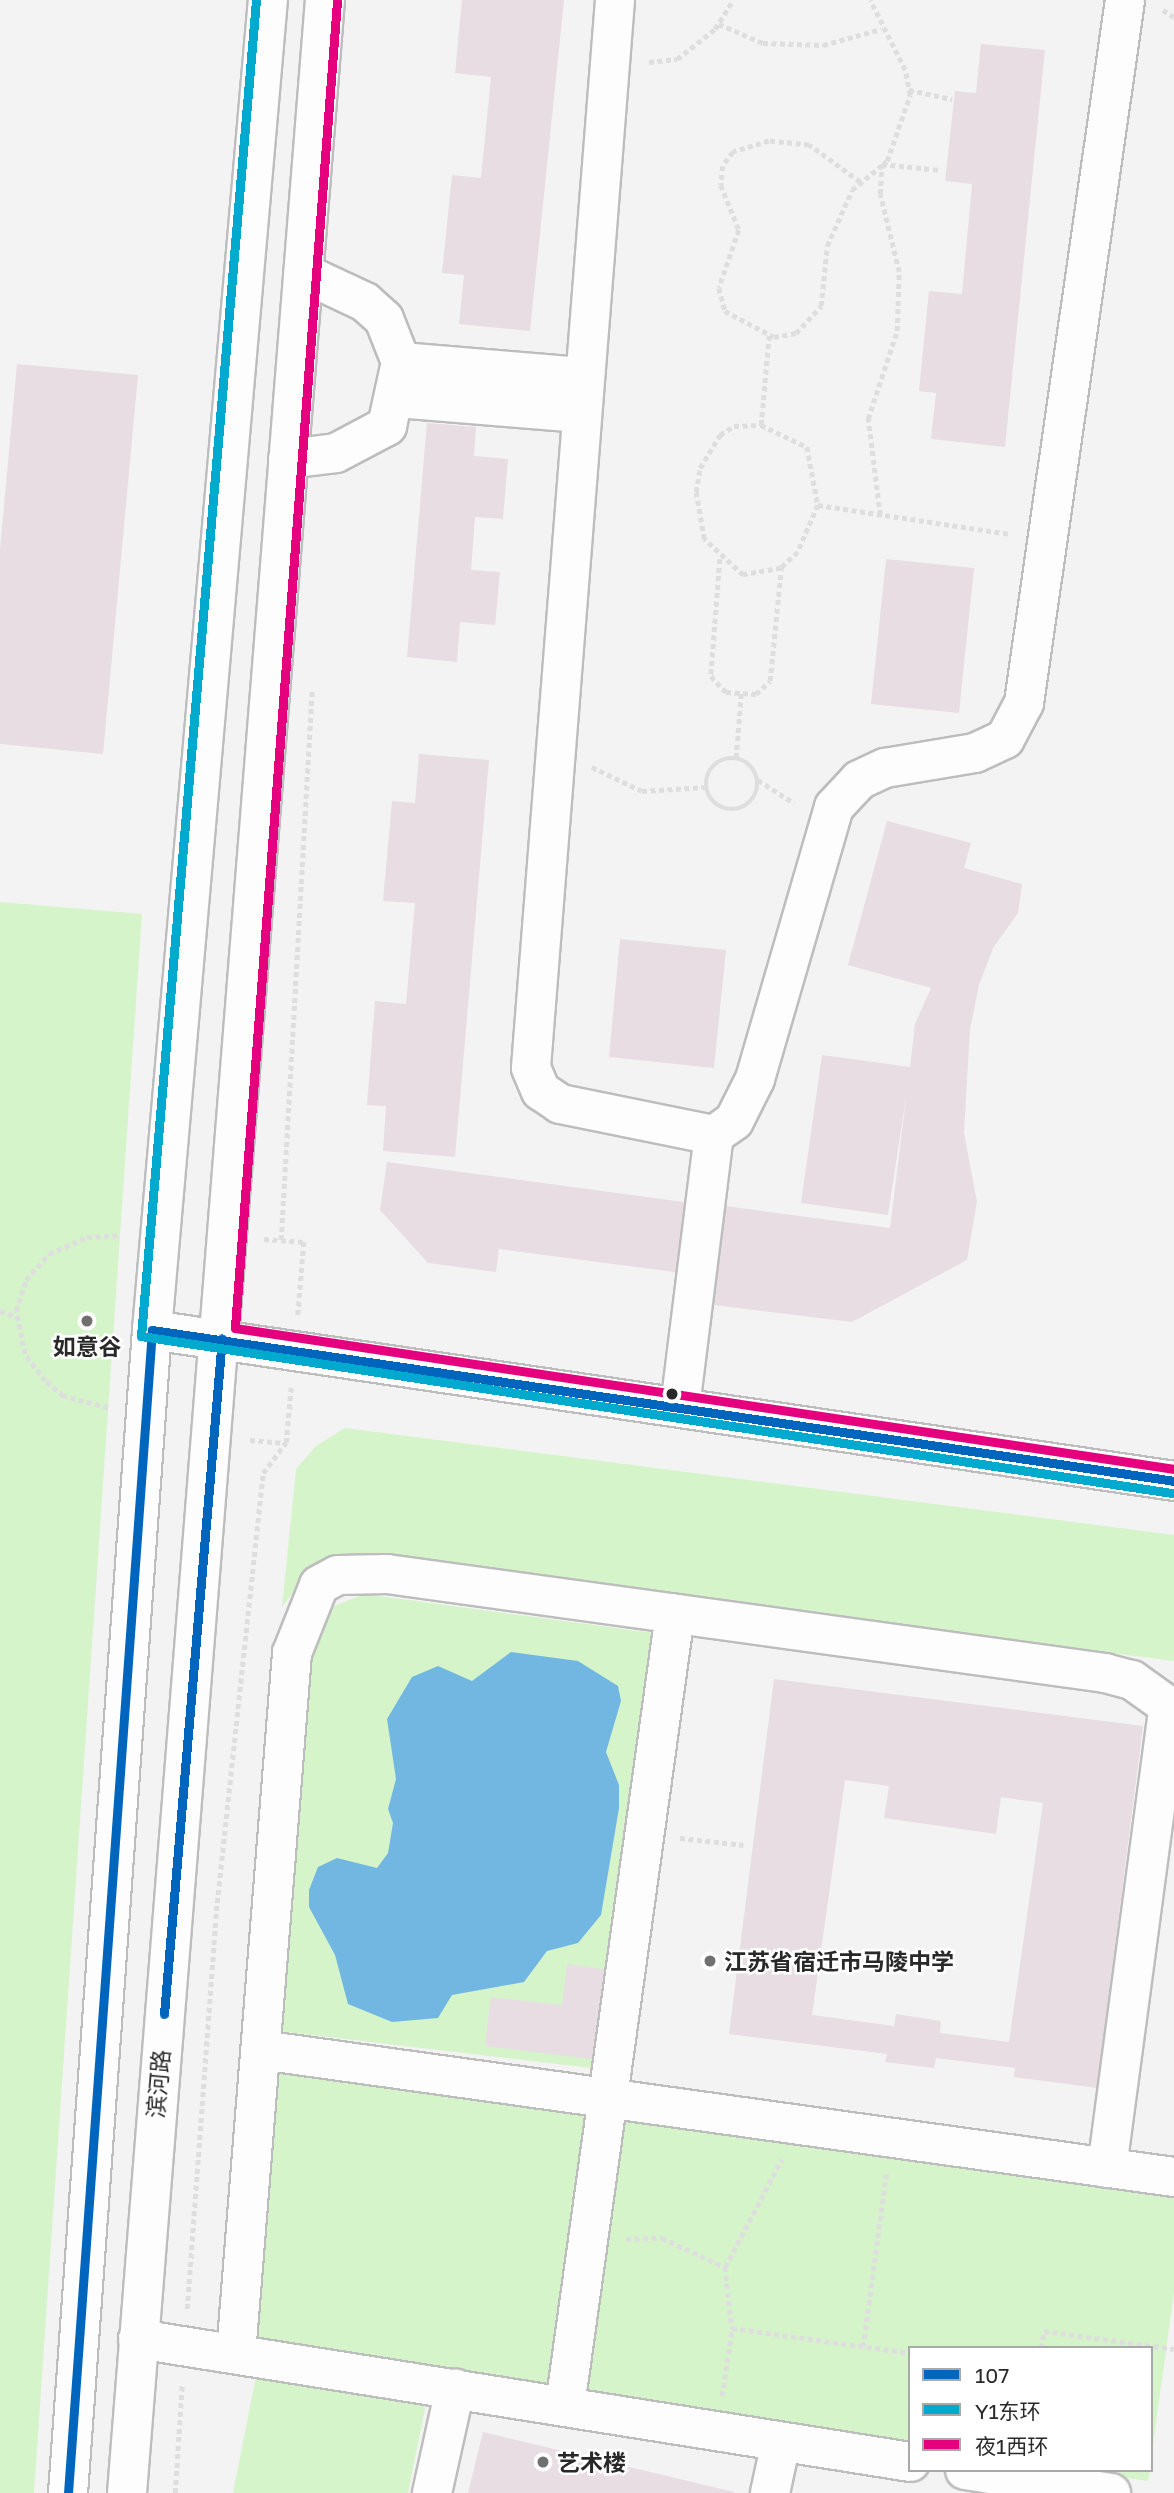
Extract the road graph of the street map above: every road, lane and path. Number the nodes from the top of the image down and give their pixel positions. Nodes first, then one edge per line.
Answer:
1 (268, 0) edge
2 (325, 0) edge
3 (615, 0) edge
4 (733, 0) edge
5 (870, 0) edge
6 (1125, 0) edge
7 (719, 24) junction
8 (881, 29) junction
9 (610, 62) junction
10 (909, 90) junction
11 (952, 99) dead end
12 (882, 164) junction
13 (940, 170) dead end
14 (860, 182) junction
15 (303, 274) junction
16 (769, 335) junction
17 (399, 380) junction
18 (582, 395) junction
19 (761, 425) junction
20 (288, 459) junction
21 (818, 505) junction
22 (880, 515) junction
23 (1049, 540) junction
24 (720, 559) junction
25 (780, 568) junction
26 (313, 677) dead end
27 (741, 693) junction
28 (555, 741) junction
29 (736, 758) junction
30 (707, 787) junction
31 (714, 1135) junction
32 (130, 1231) dead end
33 (281, 1240) dead end
34 (0, 1311) edge
35 (17, 1317) junction
36 (152, 1330) junction
37 (222, 1338) junction
38 (680, 1407) junction
39 (117, 1412) dead end
40 (286, 1443) dead end
41 (1174, 1481) edge
42 (675, 1614) junction
43 (1172, 1708) edge
44 (645, 1833) junction
45 (744, 1845) dead end
46 (261, 2050) junction
47 (608, 2098) junction
48 (772, 2121) junction
49 (891, 2138) junction
50 (1107, 2168) junction
51 (1174, 2177) edge
52 (587, 2245) junction
53 (725, 2267) junction
54 (732, 2328) junction
55 (138, 2339) junction
56 (184, 2346) junction
57 (1041, 2346) edge
58 (1152, 2346) edge
59 (1153, 2346) edge
60 (863, 2347) junction
61 (1174, 2349) edge
62 (908, 2353) edge
63 (236, 2354) junction
64 (455, 2389) junction
65 (565, 2406) junction
66 (717, 2431) junction
67 (781, 2442) junction
68 (908, 2462) edge
69 (978, 2472) edge
70 (68, 2493) edge
71 (127, 2493) edge
72 (175, 2493) edge
73 (432, 2493) edge
74 (771, 2493) edge
75 (1111, 2493) edge

1 - 36 main road
2 - 15 main road, 滨河路
3 - 9 main road
4 - 7 path
5 - 8 path
6 - 23 main road
7 - 8 path
7 - 9 path
8 - 10 path
9 - 18 main road
10 - 11 path
10 - 12 path
12 - 13 path
12 - 14 path
12 - 22 path
14 - 16 path
14 - 16 path
15 - 17 main road
15 - 20 main road, 滨河路
16 - 19 path
17 - 18 main road
17 - 20 main road
18 - 28 main road
19 - 21 path
19 - 24 path
20 - 37 main road, 滨河路
21 - 22 path
21 - 25 path
22 - 23 path
23 - 31 main road
24 - 25 path
24 - 27 path
25 - 27 path
26 - 33 path
27 - 29 path
28 - 30 path
28 - 31 main road
29 - 30 path
29 - 30 path
31 - 38 main road
32 - 35 path
34 - 35 path
35 - 39 path
36 - 37 main road
36 - 70 main road
37 - 38 main road
37 - 55 main road, 滨河路
38 - 41 main road
40 - 56 path
42 - 43 main road
42 - 44 main road
42 - 46 main road
43 - 50 main road
44 - 45 path
44 - 47 main road
46 - 47 main road
46 - 63 main road
47 - 48 main road
47 - 52 main road
48 - 49 main road
48 - 53 path
49 - 50 main road
49 - 60 path
50 - 51 main road
52 - 53 path
52 - 65 main road
53 - 54 path
54 - 60 path
54 - 66 path
55 - 56 main road
55 - 71 main road, 滨河路
56 - 63 main road
56 - 72 path
57 - 58 path
59 - 61 path
60 - 62 path
63 - 64 main road
64 - 65 main road
64 - 73 main road
65 - 66 main road
66 - 67 main road
67 - 68 main road
67 - 74 main road
69 - 75 main road

